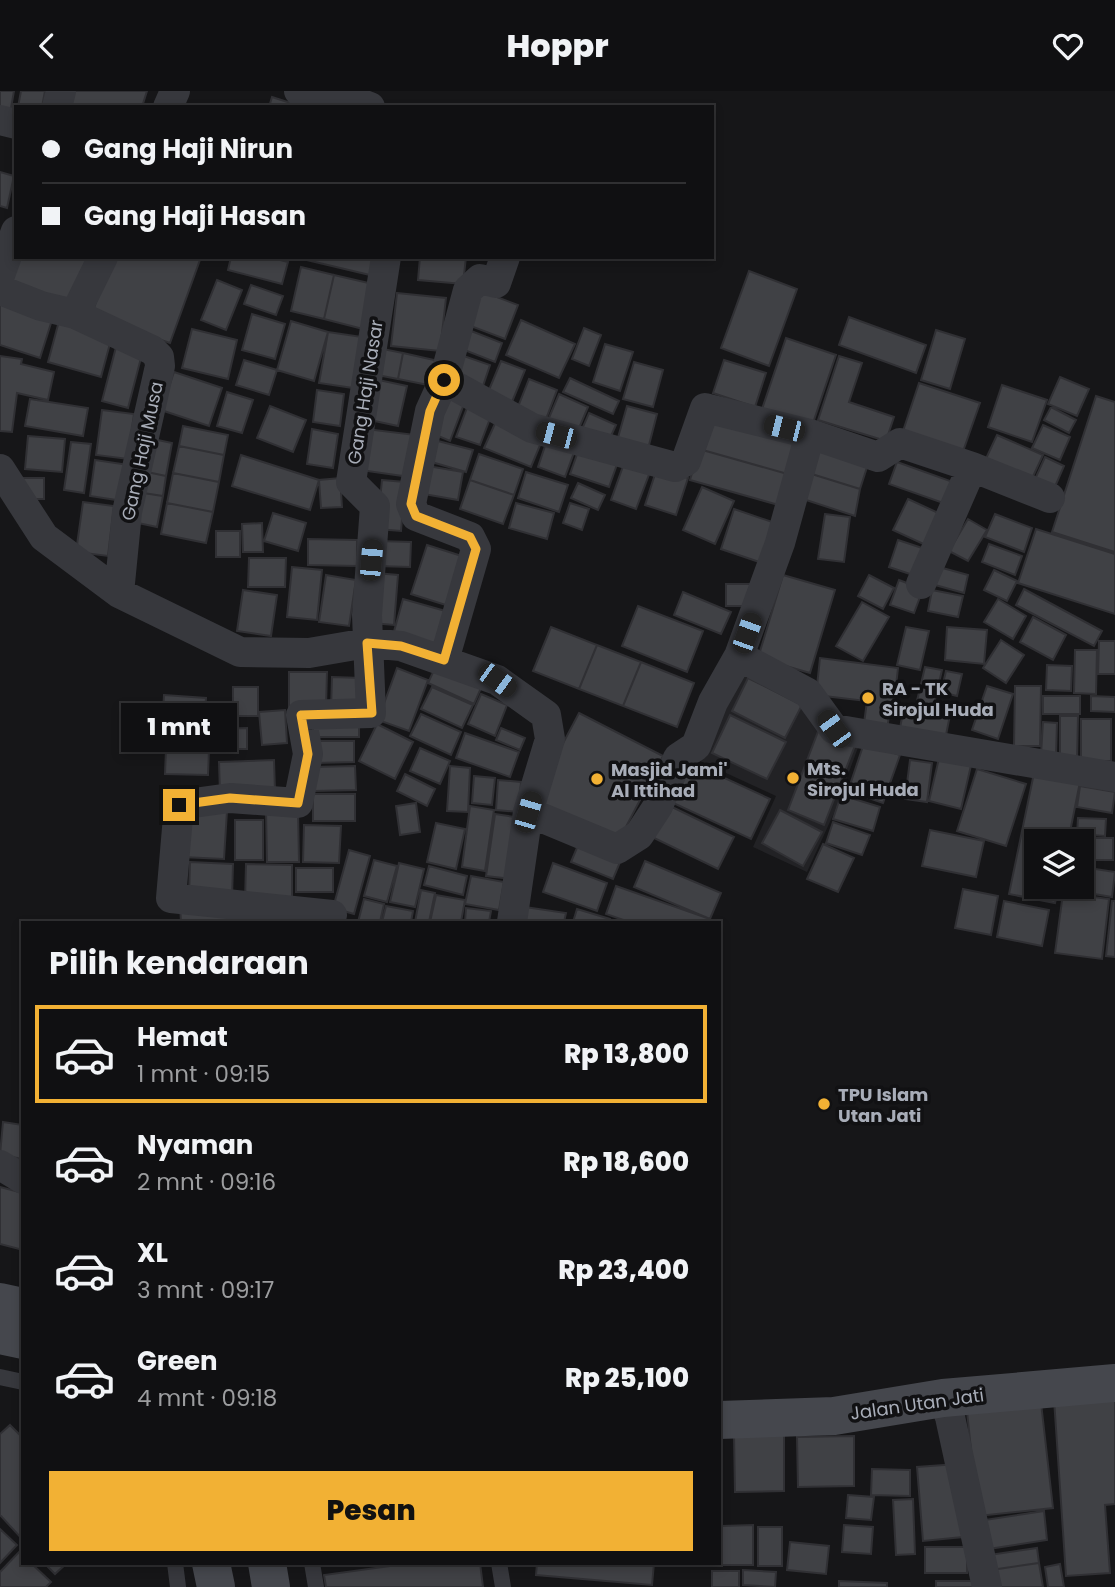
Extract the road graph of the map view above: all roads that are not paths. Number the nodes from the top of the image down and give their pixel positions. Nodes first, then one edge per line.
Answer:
1 (299, 91) edge
2 (327, 91) edge
3 (333, 105) edge
4 (365, 105) edge
5 (14, 236) edge
6 (102, 259) edge
7 (386, 259) edge
8 (504, 259) edge
9 (0, 275) edge
10 (0, 290) edge
11 (75, 314) junction
12 (444, 380) junction
13 (810, 434) junction
14 (972, 467) junction
15 (0, 469) edge
16 (1050, 498) dead end
17 (921, 584) dead end
18 (119, 593) junction
19 (367, 643) junction
20 (740, 656) junction
21 (444, 660) junction
22 (1115, 777) edge
23 (528, 812) junction
24 (335, 920) edge
25 (512, 921) edge
26 (0, 1165) edge
27 (21, 1177) edge
28 (0, 1377) edge
29 (21, 1382) edge
30 (1115, 1383) edge
31 (943, 1398) junction
32 (721, 1420) edge
33 (175, 1565) edge
34 (211, 1565) edge
35 (267, 1565) edge
36 (312, 1565) edge
37 (499, 1565) edge
38 (178, 1587) edge
39 (216, 1587) edge
40 (271, 1587) edge
41 (316, 1587) edge
42 (503, 1587) edge
43 (986, 1587) edge

1 - 3 street
2 - 4 street
5 - 9 street
6 - 11 street
7 - 19 street, Gang Haji Nasar
8 - 12 street
10 - 11 street, Gang Haji Musa
11 - 18 street, Gang Haji Musa
12 - 13 street
12 - 21 street
13 - 14 street
13 - 20 street
14 - 16 street
14 - 17 street
15 - 18 street
18 - 19 street
19 - 21 street
19 - 24 street
20 - 22 street
20 - 23 street
21 - 23 street
23 - 25 street
26 - 27 street
28 - 29 lane
30 - 31 main road, Jalan Utan Jati
31 - 32 main road, Jalan Utan Jati
31 - 43 street
33 - 38 lane
34 - 39 main road
35 - 40 main road
36 - 41 lane
37 - 42 lane

